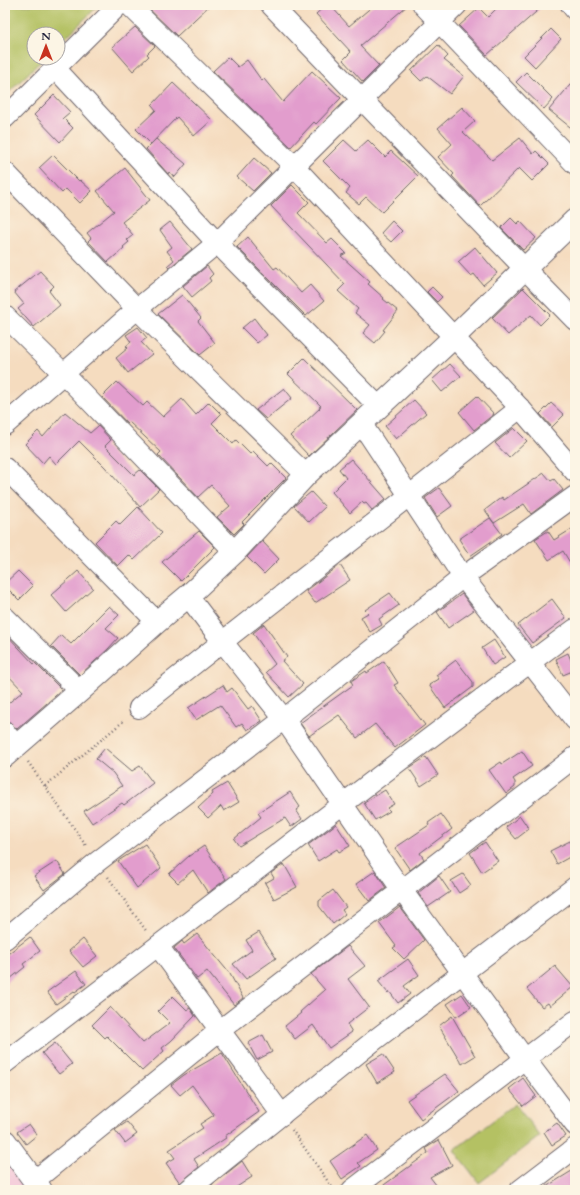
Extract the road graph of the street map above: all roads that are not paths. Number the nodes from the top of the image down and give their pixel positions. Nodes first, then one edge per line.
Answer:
1 (120, 5) edge
2 (129, 5) edge
3 (271, 5) edge
4 (423, 5) edge
5 (457, 5) edge
6 (570, 5) edge
7 (575, 10) edge
8 (439, 22) junction
9 (55, 68) junction
10 (362, 99) junction
11 (5, 118) edge
12 (575, 164) edge
13 (294, 166) junction
14 (5, 172) edge
15 (575, 220) edge
16 (217, 243) junction
17 (524, 268) junction
18 (137, 309) junction
19 (5, 316) edge
20 (575, 320) edge
21 (454, 337) junction
22 (63, 373) junction
23 (379, 407) junction
24 (520, 408) junction
25 (361, 423) junction
26 (5, 425) edge
27 (5, 468) edge
28 (575, 472) edge
29 (306, 476) junction
30 (410, 496) junction
31 (575, 496) edge
32 (234, 552) junction
33 (463, 577) junction
34 (188, 596) junction
35 (5, 617) edge
36 (157, 622) junction
37 (575, 629) edge
38 (222, 641) junction
39 (529, 662) junction
40 (80, 692) junction
41 (139, 708) road end
42 (284, 719) junction
43 (575, 720) edge
44 (9, 745) edge
45 (575, 757) edge
46 (343, 803) junction
47 (575, 888) edge
48 (402, 889) junction
49 (5, 939) edge
50 (158, 946) junction
51 (463, 973) junction
52 (575, 1021) edge
53 (219, 1031) junction
54 (525, 1059) junction
55 (5, 1063) edge
56 (282, 1115) junction
57 (575, 1125) edge
58 (5, 1141) edge
59 (575, 1148) edge
60 (37, 1185) edge
61 (188, 1190) edge
62 (352, 1190) edge
63 (520, 1190) edge

1 - 9 street
2 - 13 street
3 - 10 street
4 - 8 street
5 - 8 street
6 - 7 street
8 - 10 street
8 - 12 street
9 - 11 street
9 - 16 street
10 - 13 street
10 - 17 street
13 - 16 street
13 - 21 street
14 - 18 street
15 - 17 street
16 - 18 street
16 - 23 street
17 - 20 street
17 - 21 street
18 - 22 street
18 - 29 street
19 - 22 street
21 - 23 street
21 - 24 street
22 - 26 street
22 - 32 street
23 - 25 street
24 - 28 street
24 - 30 street
25 - 29 street
25 - 30 street
27 - 36 street
29 - 32 street
30 - 33 street
30 - 38 street
31 - 33 street
32 - 34 street
33 - 39 street
33 - 42 street
34 - 36 street
34 - 38 street
35 - 40 street
36 - 40 street
37 - 39 street
38 - 41 street
38 - 42 street
39 - 43 street
39 - 46 street
40 - 44 street
42 - 46 street
42 - 49 street
45 - 48 street
46 - 48 street
46 - 50 street
47 - 51 street
48 - 51 street
48 - 53 street
50 - 53 street
50 - 55 street
51 - 54 street
51 - 56 street
52 - 54 street
53 - 56 street
53 - 60 street
54 - 57 street
54 - 62 street
56 - 61 street
58 - 60 street
59 - 63 street

